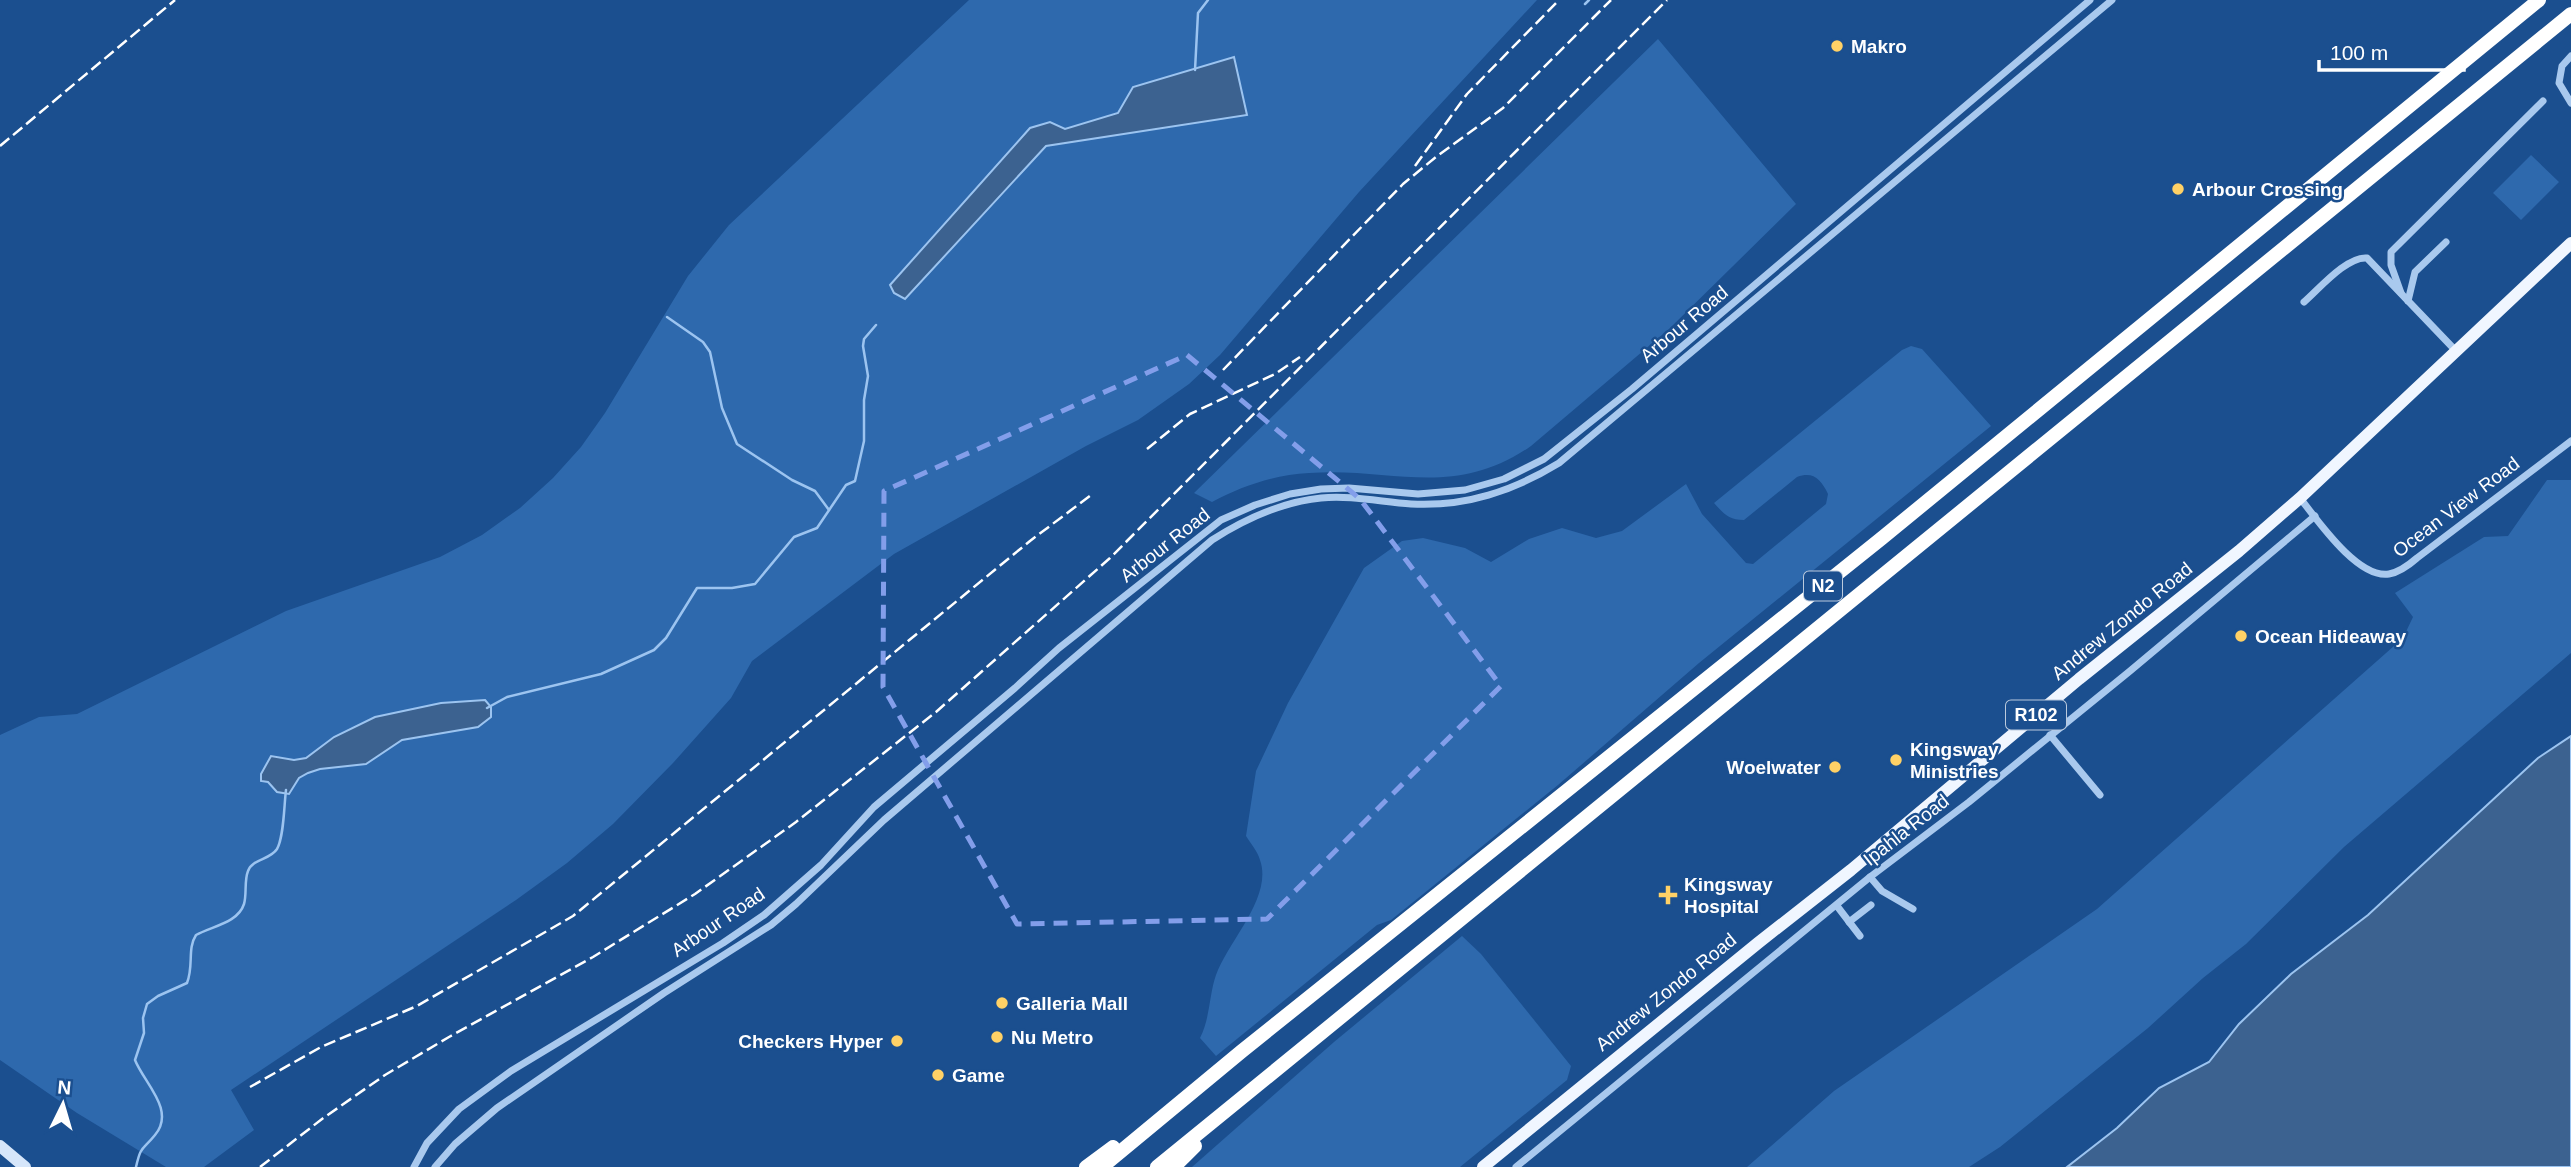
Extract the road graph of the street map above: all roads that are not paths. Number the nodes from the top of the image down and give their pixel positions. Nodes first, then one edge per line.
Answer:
1 (2090, 0) edge
2 (2112, 0) edge
3 (2539, 0) edge
4 (2571, 14) edge
5 (2571, 56) edge
6 (2543, 102) dead end
7 (2571, 103) edge
8 (2446, 242) dead end
9 (2571, 243) edge
10 (2401, 293) junction
11 (2409, 301) junction
12 (2304, 302) dead end
13 (2456, 351) junction
14 (2571, 440) edge
15 (2300, 498) junction
16 (2315, 516) junction
17 (2050, 735) junction
18 (2100, 795) dead end
19 (1870, 877) junction
20 (1871, 905) dead end
21 (1837, 906) junction
22 (1913, 909) dead end
23 (1849, 922) junction
24 (1860, 936) dead end
25 (723, 943) junction
26 (728, 953) junction
27 (1242, 1051) junction
28 (1242, 1097) junction
29 (0, 1146) edge
30 (25, 1167) edge
31 (414, 1167) edge
32 (435, 1167) edge
33 (1086, 1167) edge
34 (1102, 1167) edge
35 (1157, 1167) edge
36 (1174, 1167) edge
37 (1483, 1167) edge
38 (1516, 1167) edge

1 - 25 street, Arbour Road
2 - 26 street, Arbour Road
3 - 27 highway, N2
4 - 28 highway, N2
5 - 7 street
6 - 10 street
8 - 11 street
9 - 13 main road, Andrew Zondo Road / R102
10 - 11 street
10 - 12 street
11 - 13 street
13 - 15 main road, Andrew Zondo Road / R102
14 - 16 street, Ocean View Road
15 - 16 street, Ocean View Road
15 - 37 main road, Andrew Zondo Road / R102
16 - 17 street, Ipahla Road
17 - 18 street
17 - 19 street, Ipahla Road
19 - 21 street, Ipahla Road
19 - 22 street
20 - 23 street
21 - 23 street
21 - 38 street, Ipahla Road
23 - 24 street
25 - 26 street
25 - 31 street, Arbour Road
26 - 32 street, Arbour Road
27 - 33 highway
27 - 34 highway, N2
28 - 35 highway, N2
28 - 36 highway
29 - 30 main road

